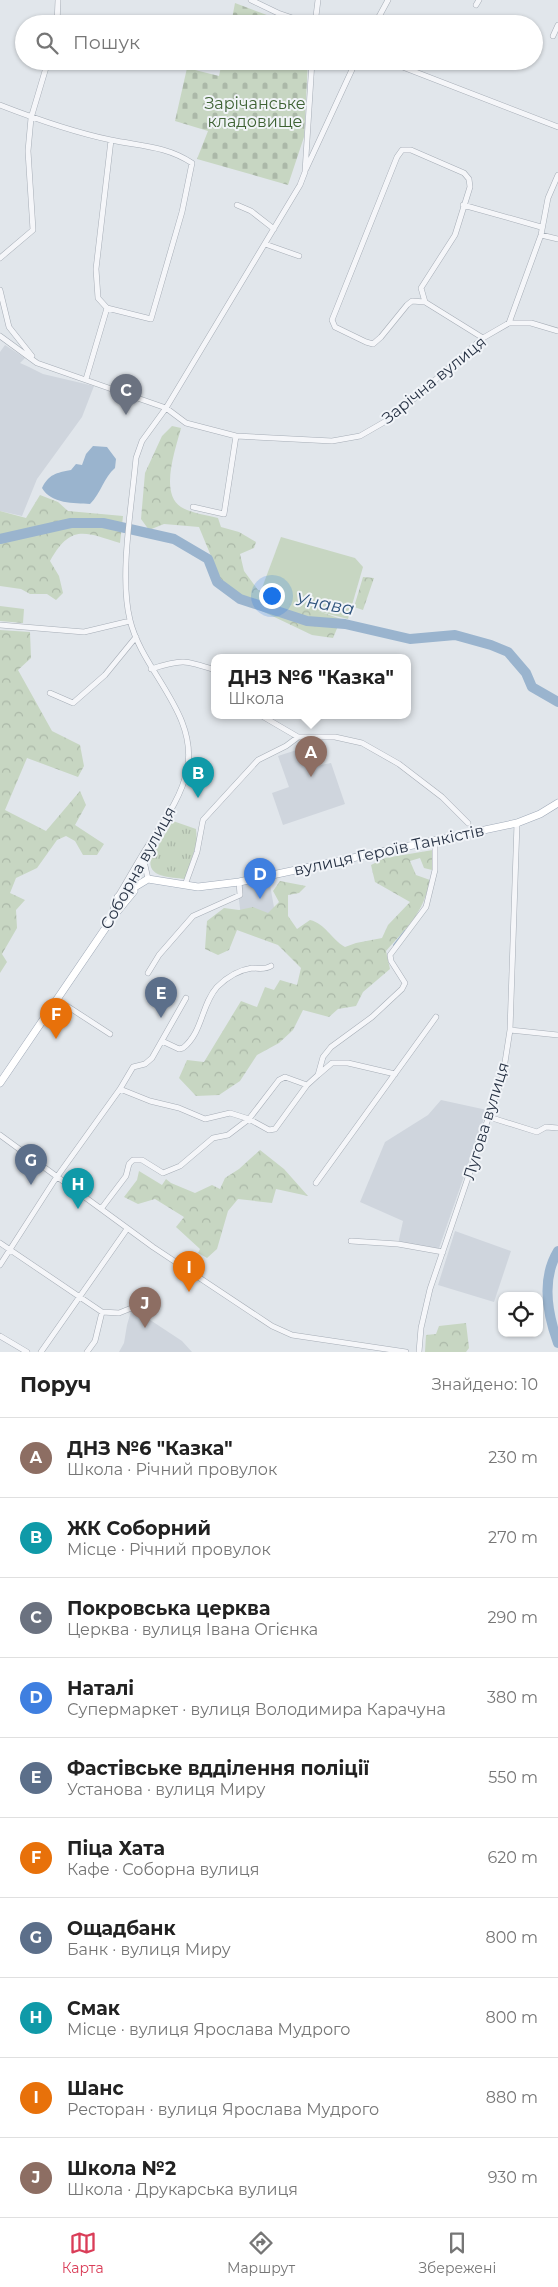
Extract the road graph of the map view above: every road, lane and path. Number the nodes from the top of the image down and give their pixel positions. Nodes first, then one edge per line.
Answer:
1 (58, 0) edge
2 (252, 0) edge
3 (318, 0) edge
4 (388, 0) edge
5 (57, 15) edge
6 (284, 15) edge
7 (316, 15) edge
8 (380, 15) edge
9 (558, 25) edge
10 (553, 36) dead end
11 (45, 70) edge
12 (311, 70) edge
13 (352, 70) edge
14 (410, 70) edge
15 (0, 106) edge
16 (32, 118) junction
17 (558, 127) edge
18 (110, 140) junction
19 (305, 172) junction
20 (558, 175) edge
21 (237, 205) dead end
22 (463, 205) junction
23 (541, 226) junction
24 (274, 229) junction
25 (541, 235) junction
26 (558, 239) edge
27 (265, 244) junction
28 (299, 256) dead end
29 (0, 258) edge
30 (0, 290) edge
31 (425, 302) junction
32 (107, 308) junction
33 (509, 323) junction
34 (558, 331) edge
35 (0, 336) edge
36 (483, 338) junction
37 (37, 362) junction
38 (86, 379) junction
39 (166, 408) junction
40 (236, 436) junction
41 (193, 507) dead end
42 (130, 621) junction
43 (0, 625) edge
44 (136, 638) junction
45 (211, 669) edge
46 (151, 670) junction
47 (50, 693) dead end
48 (267, 719) edge
49 (298, 737) junction
50 (558, 803) edge
51 (468, 823) dead end
52 (517, 823) junction
53 (435, 840) junction
54 (150, 842) junction
55 (146, 848) junction
56 (144, 860) junction
57 (148, 879) junction
58 (157, 881) junction
59 (239, 882) junction
60 (186, 885) junction
61 (131, 890) junction
62 (121, 900) junction
63 (271, 966) dead end
64 (148, 973) dead end
65 (186, 998) dead end
66 (55, 1002) junction
67 (436, 1017) dead end
68 (510, 1030) junction
69 (110, 1034) dead end
70 (558, 1035) edge
71 (162, 1041) junction
72 (395, 1074) junction
73 (318, 1075) junction
74 (0, 1083) edge
75 (307, 1085) junction
76 (120, 1089) junction
77 (490, 1117) junction
78 (249, 1119) junction
79 (558, 1128) edge
80 (0, 1135) edge
81 (58, 1176) junction
82 (316, 1183) dead end
83 (102, 1210) junction
84 (127, 1229) junction
85 (351, 1241) dead end
86 (0, 1243) edge
87 (10, 1249) junction
88 (443, 1252) junction
89 (0, 1265) edge
90 (80, 1296) junction
91 (134, 1307) dead end
92 (102, 1312) junction
93 (0, 1336) edge
94 (27, 1352) edge
95 (41, 1352) edge
96 (87, 1352) edge
97 (406, 1352) edge
98 (419, 1352) edge

1 - 5 street
2 - 6 street
3 - 7 street
4 - 8 street
9 - 10 street
11 - 16 street
12 - 19 street
13 - 19 street
14 - 17 street
15 - 16 street
16 - 18 street
16 - 29 street
18 - 32 street
18 - 32 street
19 - 24 street
20 - 23 street
21 - 24 street
22 - 23 street
22 - 31 street
22 - 31 street
23 - 25 street
24 - 27 street
25 - 26 street
25 - 33 street
27 - 28 street
27 - 39 street
30 - 37 street
31 - 36 street
32 - 38 street
33 - 34 street
33 - 36 street, Зарічна вулиця
35 - 37 street, Зарічна вулиця
36 - 40 street, Зарічна вулиця
37 - 38 street, Зарічна вулиця
38 - 39 street, Зарічна вулиця
39 - 40 street, Зарічна вулиця
39 - 42 street, Соборна вулиця
40 - 41 street
42 - 43 street
42 - 44 street, Соборна вулиця
44 - 46 street, Соборна вулиця
44 - 47 street
45 - 46 street
46 - 54 street, Соборна вулиця
48 - 49 street
49 - 51 street
49 - 60 street
50 - 52 main road, вулиця Героїв Танкістів
52 - 53 main road, вулиця Героїв Танкістів
52 - 68 street, Лугова вулиця
53 - 59 main road, вулиця Героїв Танкістів
53 - 73 street
54 - 55 street, Соборна вулиця
54 - 56 street
55 - 61 street
55 - 62 street, Соборна вулиця
56 - 57 street
56 - 61 street
57 - 58 main road, вулиця Героїв Танкістів
57 - 61 main road
58 - 60 main road, вулиця Героїв Танкістів
58 - 61 main road
59 - 60 main road, вулиця Героїв Танкістів
59 - 64 street
61 - 62 main road
62 - 66 main road, Соборна вулиця
63 - 71 street
65 - 71 street
66 - 69 street
66 - 74 main road, Соборна вулиця
67 - 72 street
68 - 70 street
68 - 77 street, Лугова вулиця
71 - 76 street
72 - 73 street
72 - 82 street
73 - 75 street
75 - 78 street
75 - 78 street
76 - 78 street
76 - 81 street
77 - 79 street
77 - 88 street, Лугова вулиця
78 - 83 street
80 - 81 street
81 - 83 street
81 - 87 street
83 - 84 street
84 - 90 street
84 - 97 street
85 - 88 street
86 - 87 street
87 - 89 street
87 - 90 street
88 - 98 street, Лугова вулиця
90 - 92 street
90 - 95 street
91 - 92 street
92 - 96 street
93 - 94 street

